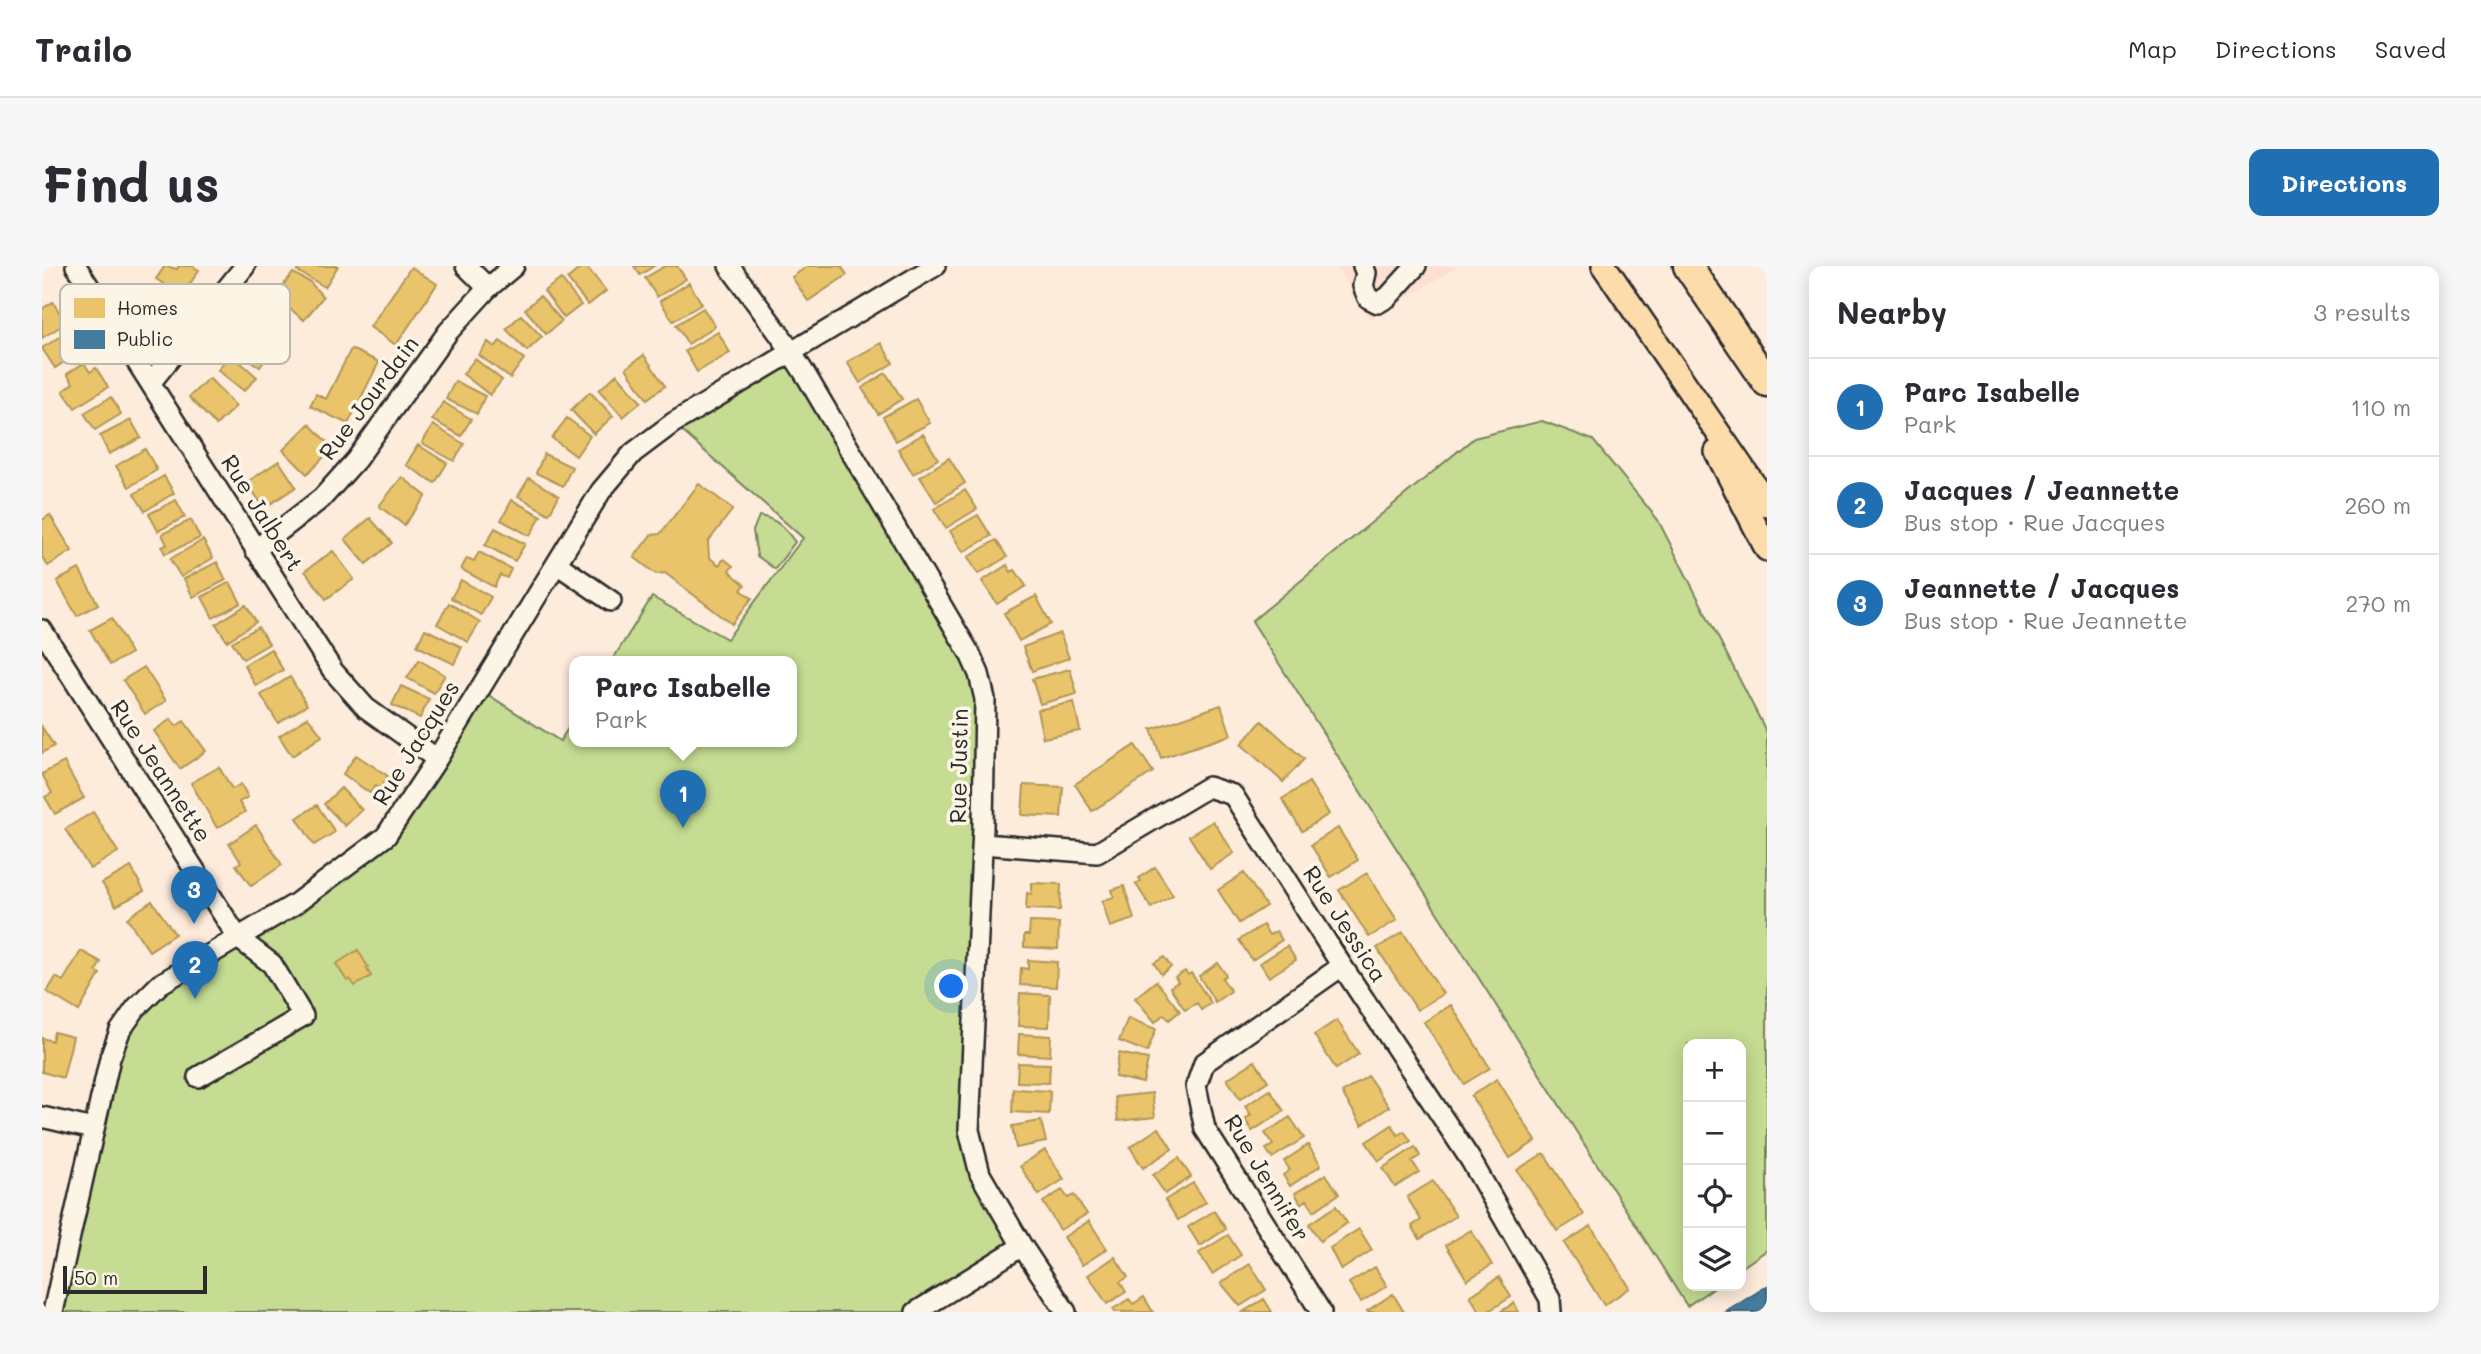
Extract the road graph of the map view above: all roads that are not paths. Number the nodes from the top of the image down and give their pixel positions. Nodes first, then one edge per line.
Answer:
1 (75, 266) edge
2 (245, 266) edge
3 (466, 266) edge
4 (514, 266) edge
5 (729, 266) edge
6 (935, 266) edge
7 (1363, 266) edge
8 (1416, 266) edge
9 (1604, 266) edge
10 (1688, 266) edge
11 (87, 284) edge
12 (231, 284) edge
13 (488, 288) junction
14 (1740, 343) junction
15 (791, 352) junction
16 (1668, 360) junction
17 (139, 364) edge
18 (166, 364) edge
19 (1767, 382) edge
20 (151, 383) junction
21 (1767, 390) edge
22 (1767, 504) edge
23 (1767, 549) edge
24 (255, 550) junction
25 (556, 564) junction
26 (611, 601) dead end
27 (42, 630) edge
28 (437, 759) junction
29 (982, 844) junction
30 (238, 938) junction
31 (1342, 966) junction
32 (198, 1077) dead end
33 (42, 1117) edge
34 (93, 1129) junction
35 (1022, 1246) junction
36 (53, 1312) edge
37 (916, 1312) edge
38 (1066, 1312) edge
39 (1321, 1312) edge
40 (1551, 1312) edge

1 - 11 street, Rue Jalbert
2 - 12 street
3 - 13 street
4 - 13 street, Rue Jourdain
5 - 15 street, Rue Justin
6 - 15 street, Rue Jacques
7 - 8 street
9 - 16 main road
10 - 14 highway
13 - 24 street, Rue Jourdain
14 - 19 highway
14 - 21 highway
15 - 25 street, Rue Jacques
15 - 29 street, Rue Justin
16 - 22 main road
16 - 23 main road
17 - 20 street, Rue Jalbert
18 - 20 street
20 - 24 street, Rue Jalbert
24 - 28 street, Rue Jalbert
25 - 26 street
25 - 28 street, Rue Jacques
27 - 30 street, Rue Jeannette
28 - 30 street, Rue Jacques
29 - 31 street, Rue Jessica
29 - 35 street, Rue Justin
30 - 32 street
30 - 34 street, Rue Jacques
31 - 39 street, Rue Jennifer
31 - 40 street, Rue Jessica
33 - 34 street
34 - 36 street, Rue Jacques
35 - 37 street
35 - 38 street, Rue Justin

